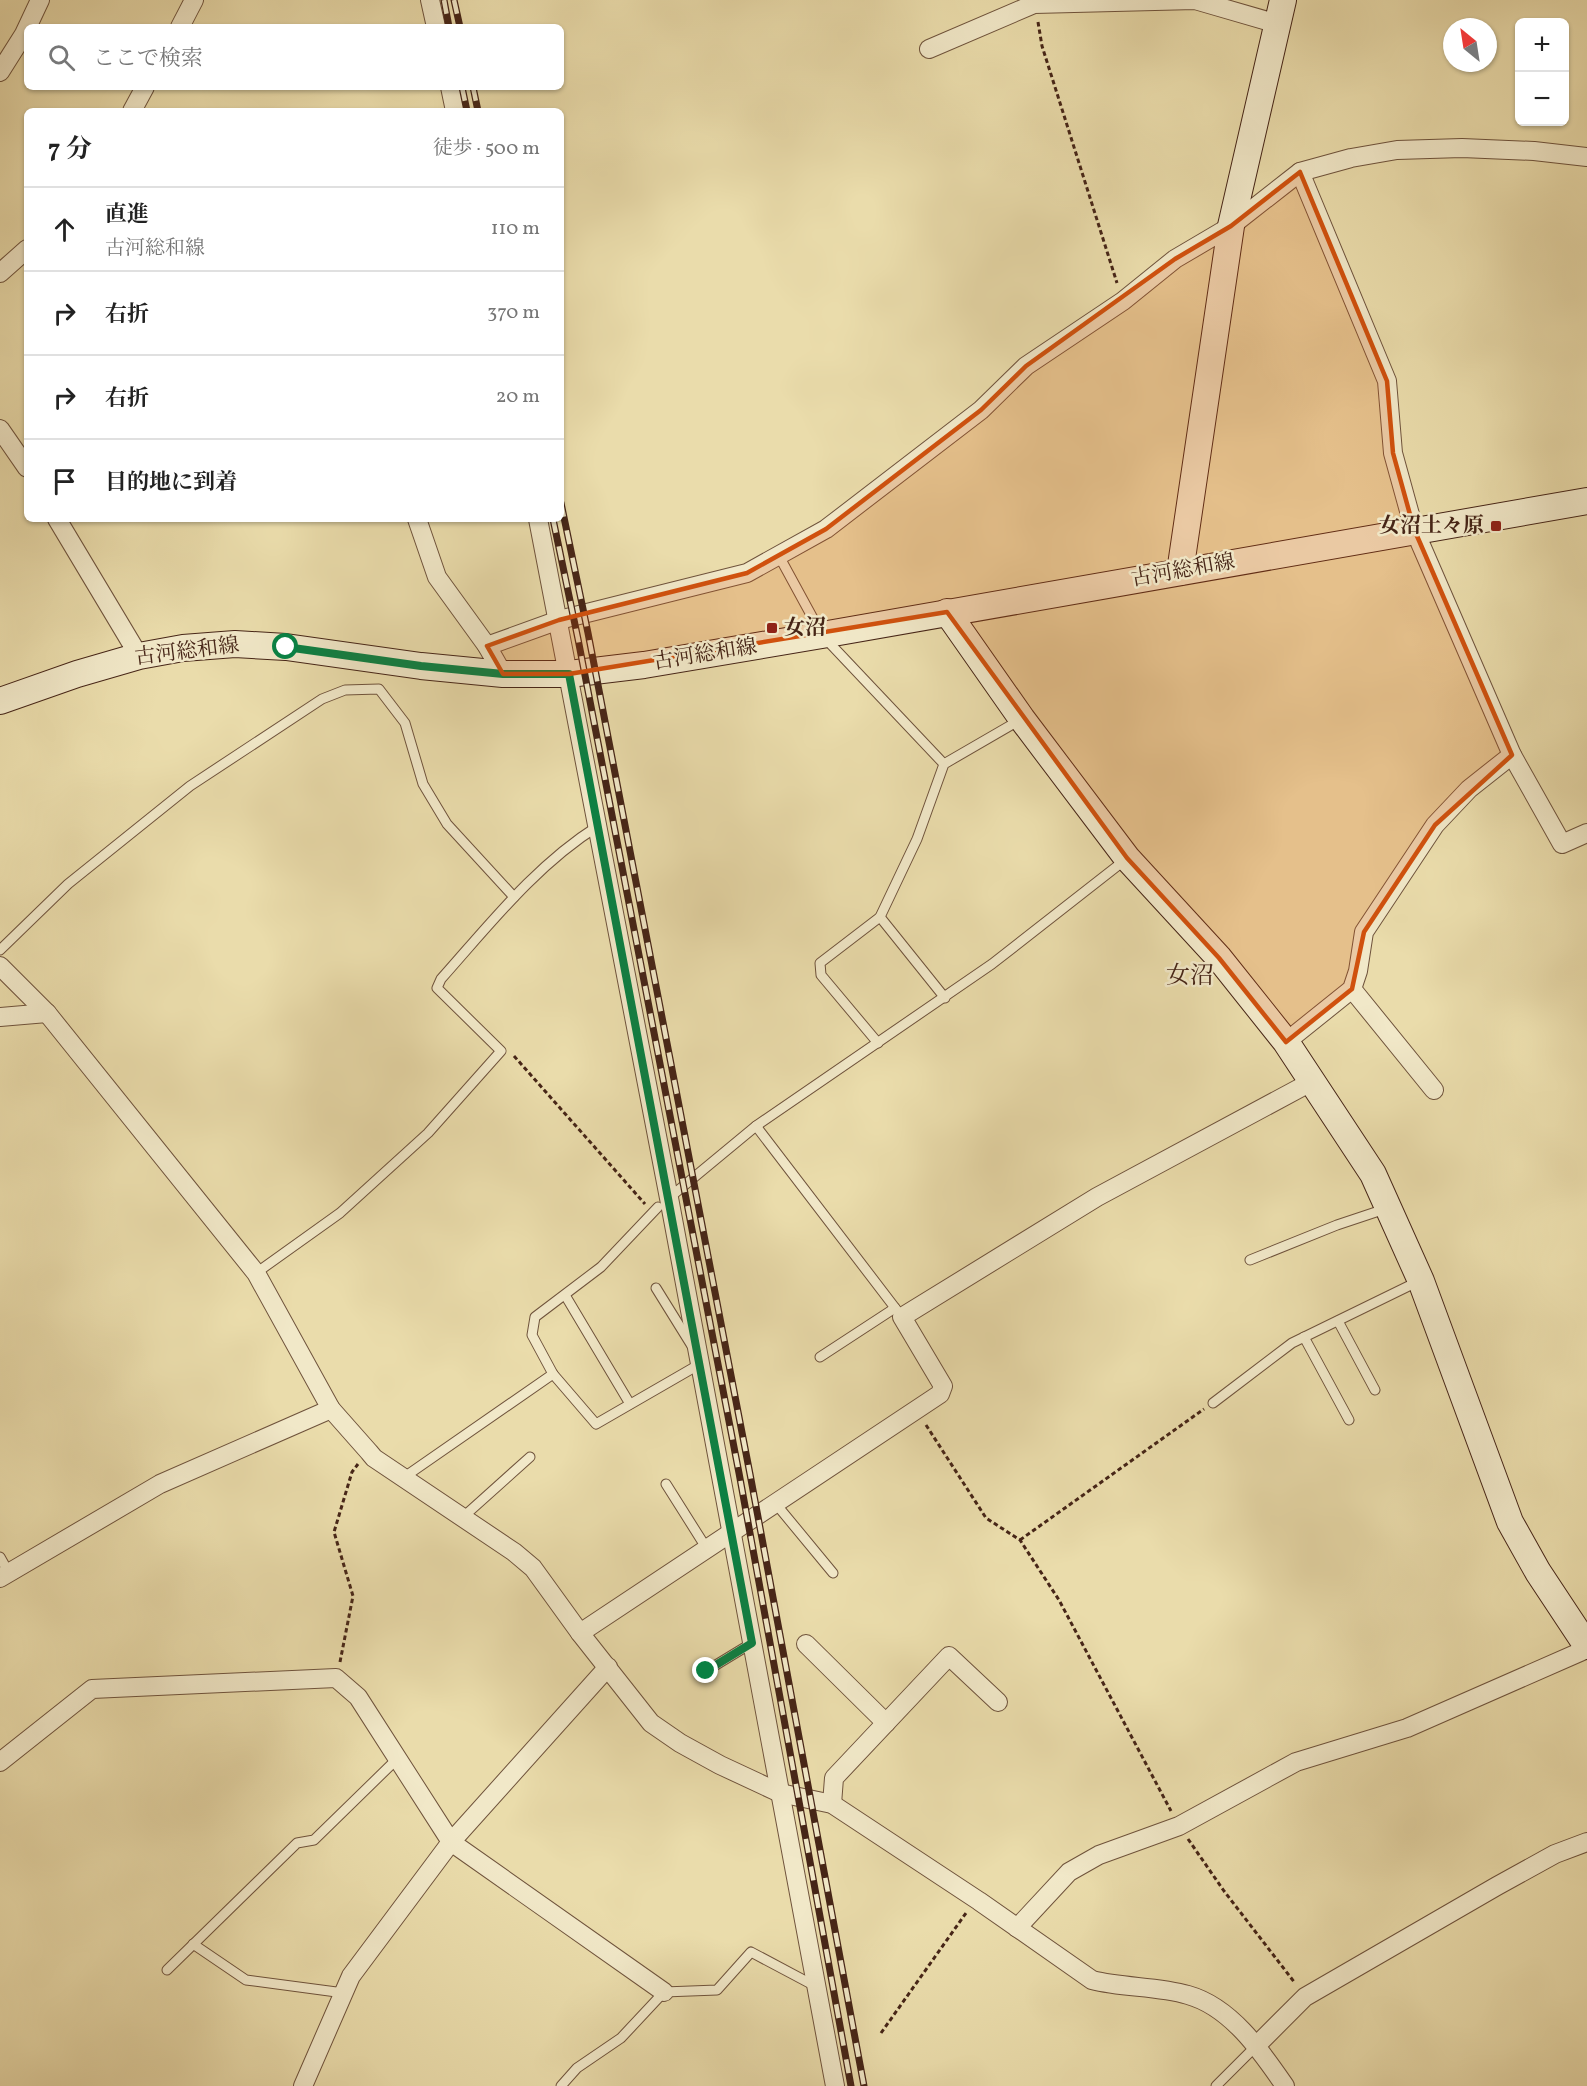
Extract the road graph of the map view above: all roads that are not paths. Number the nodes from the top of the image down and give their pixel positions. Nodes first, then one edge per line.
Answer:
1 (39, 0) edge
2 (194, 0) edge
3 (430, 0) edge
4 (1280, 12) edge
5 (28, 24) edge
6 (182, 24) edge
7 (435, 24) edge
8 (24, 34) edge
9 (929, 49) dead end
10 (3, 60) edge
11 (143, 90) edge
12 (451, 90) edge
13 (134, 108) edge
14 (454, 108) edge
15 (1587, 158) edge
16 (1300, 172) junction
17 (1231, 226) junction
18 (24, 252) edge
19 (0, 273) edge
20 (0, 429) edge
21 (24, 464) edge
22 (1587, 501) edge
23 (59, 522) edge
24 (418, 522) edge
25 (539, 522) edge
26 (1414, 530) junction
27 (779, 556) junction
28 (1180, 572) junction
29 (947, 612) junction
30 (559, 620) junction
31 (822, 635) junction
32 (487, 646) junction
33 (139, 656) junction
34 (503, 674) junction
35 (569, 674) junction
36 (0, 700) edge
37 (1022, 719) junction
38 (1512, 755) junction
39 (944, 765) junction
40 (598, 826) junction
41 (1587, 833) edge
42 (1127, 858) junction
43 (514, 897) junction
44 (880, 917) junction
45 (0, 950) edge
46 (0, 966) edge
47 (1352, 989) junction
48 (945, 998) junction
49 (47, 1013) junction
50 (0, 1017) edge
51 (1286, 1042) junction
52 (878, 1043) junction
53 (1311, 1082) junction
54 (1434, 1090) dead end
55 (756, 1125) junction
56 (664, 1202) junction
57 (1389, 1208) junction
58 (1250, 1260) dead end
59 (256, 1273) junction
60 (1421, 1281) junction
61 (656, 1288) dead end
62 (565, 1295) junction
63 (898, 1313) junction
64 (1338, 1321) junction
65 (1304, 1337) junction
66 (820, 1357) dead end
67 (700, 1361) junction
68 (553, 1374) junction
69 (1375, 1390) dead end
70 (1213, 1403) road end
71 (630, 1404) junction
72 (331, 1409) junction
73 (1349, 1420) dead end
74 (530, 1457) dead end
75 (403, 1478) junction
76 (666, 1484) dead end
77 (776, 1504) junction
78 (462, 1518) junction
79 (732, 1533) junction
80 (707, 1549) junction
81 (3, 1569) edge
82 (833, 1573) dead end
83 (580, 1634) junction
84 (752, 1643) junction
85 (806, 1644) dead end
86 (1587, 1647) edge
87 (608, 1667) junction
88 (706, 1671) dead end
89 (998, 1702) dead end
90 (886, 1723) junction
91 (398, 1758) junction
92 (1, 1759) edge
93 (780, 1793) junction
94 (832, 1804) junction
95 (451, 1842) junction
96 (1587, 1842) edge
97 (1017, 1928) junction
98 (193, 1944) junction
99 (167, 1970) dead end
100 (816, 1986) junction
101 (664, 1992) junction
102 (344, 1993) junction
103 (1257, 2045) junction
104 (303, 2086) edge
105 (561, 2086) edge
106 (835, 2086) edge
107 (1216, 2086) edge
108 (1285, 2086) edge

1 - 5 street
2 - 6 street
3 - 7 street
4 - 9 street
4 - 17 street
8 - 10 street
11 - 13 street
12 - 14 street
15 - 16 street
16 - 17 street
16 - 26 street
17 - 27 street
17 - 28 street
18 - 19 street
20 - 21 street
22 - 26 street, 古河総和線
23 - 33 street
24 - 32 street
25 - 30 street
26 - 28 street, 古河総和線
26 - 38 street
27 - 30 street
27 - 31 lane
28 - 29 street, 古河総和線
29 - 31 street, 古河総和線
29 - 37 street
30 - 32 street
30 - 35 street
31 - 35 street, 古河総和線
31 - 39 lane
32 - 34 street
33 - 34 street, 古河総和線
33 - 36 street, 古河総和線
34 - 35 street, 古河総和線
35 - 40 street
37 - 39 lane
37 - 42 street
38 - 41 street
38 - 47 street
39 - 44 lane
40 - 43 lane
40 - 56 street
42 - 48 lane
42 - 51 street
43 - 45 lane
43 - 59 lane
44 - 48 lane
44 - 52 lane
46 - 49 street
47 - 51 street
47 - 54 street
48 - 52 lane
49 - 50 street
49 - 59 street
51 - 53 street
52 - 55 lane
53 - 57 street
53 - 63 street
55 - 56 lane
55 - 63 lane
56 - 62 lane
56 - 67 street
57 - 58 lane
57 - 60 street
59 - 72 street
60 - 64 lane
60 - 86 street
61 - 67 lane
62 - 68 lane
62 - 71 lane
63 - 66 lane
63 - 77 street
64 - 65 lane
64 - 69 lane
65 - 70 lane
65 - 73 lane
67 - 71 lane
67 - 79 street
68 - 71 lane
68 - 75 lane
72 - 75 street
72 - 81 street
74 - 78 lane
75 - 78 street
76 - 80 lane
77 - 79 street
77 - 82 lane
78 - 83 street
79 - 80 street
79 - 84 street
80 - 83 street
83 - 87 street
84 - 88 lane
84 - 93 street
85 - 90 street
86 - 97 street
87 - 93 street
87 - 95 street
89 - 90 street
90 - 94 street
91 - 92 street
91 - 95 street
91 - 98 lane
93 - 94 street
93 - 100 street
94 - 97 street
95 - 101 street
95 - 102 street
96 - 103 street
97 - 103 street
98 - 99 lane
98 - 102 lane
100 - 101 lane
100 - 106 street
101 - 105 lane
102 - 104 street
103 - 107 lane
103 - 108 street

